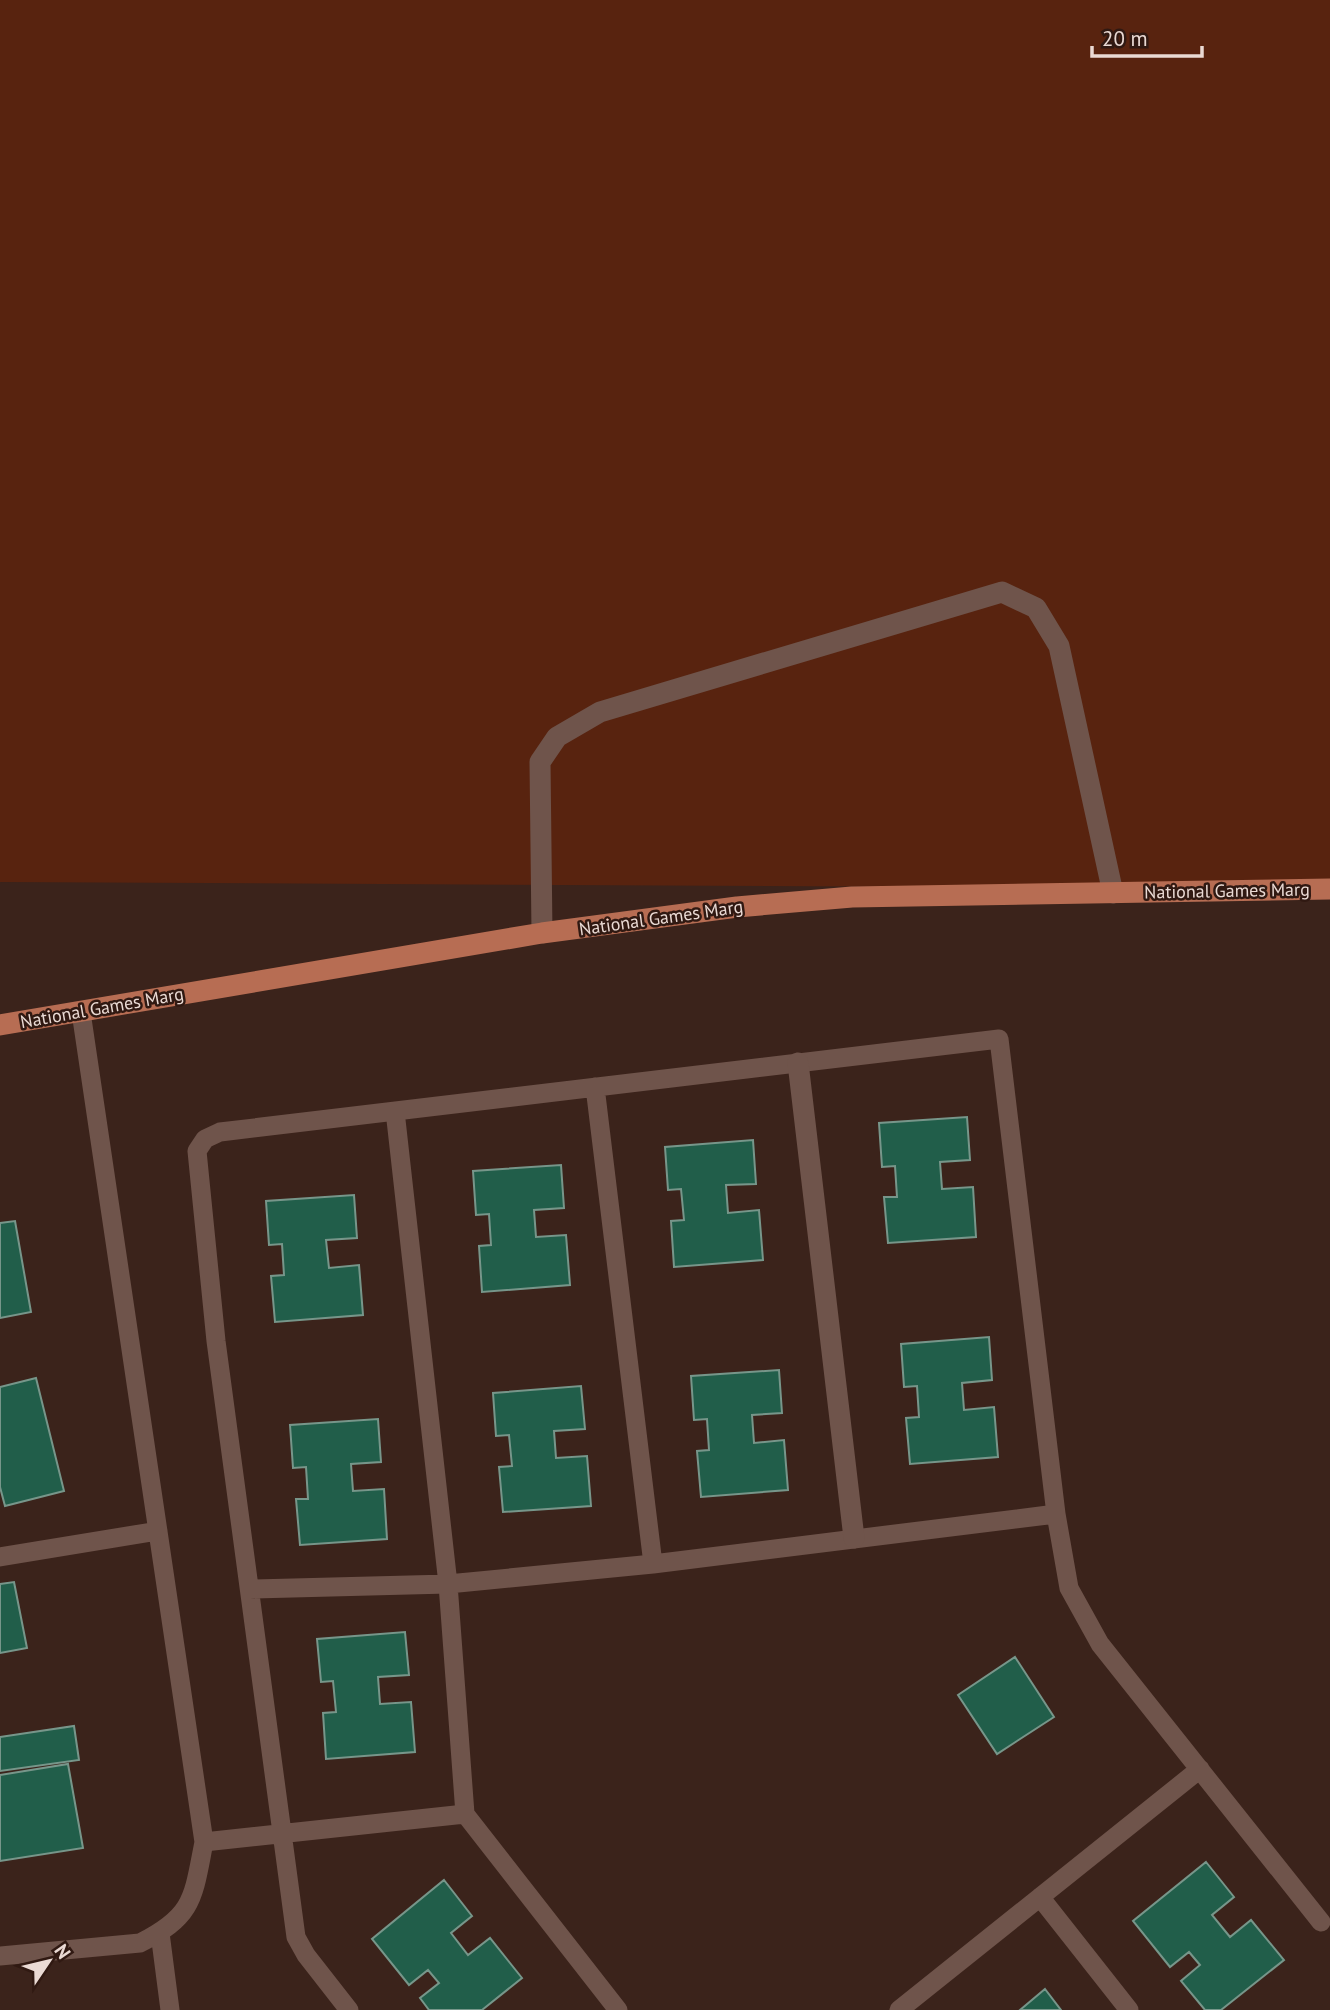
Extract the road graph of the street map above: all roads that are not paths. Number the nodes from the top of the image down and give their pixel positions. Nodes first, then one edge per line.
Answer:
1 (1330, 889) edge
2 (1113, 893) junction
3 (542, 933) junction
4 (81, 1012) junction
5 (0, 1025) edge
6 (799, 1063) junction
7 (594, 1087) junction
8 (395, 1111) junction
9 (1056, 1514) junction
10 (158, 1531) junction
11 (854, 1538) junction
12 (0, 1557) edge
13 (653, 1564) junction
14 (448, 1584) junction
15 (250, 1589) junction
16 (1200, 1769) junction
17 (465, 1814) junction
18 (282, 1834) junction
19 (204, 1842) junction
20 (1040, 1897) junction
21 (1321, 1922) dead end
22 (160, 1933) junction
23 (0, 1956) edge
24 (170, 2010) edge
25 (349, 2010) edge
26 (618, 2010) edge
27 (899, 2010) edge
28 (1129, 2010) edge

1 - 2 main road, National Games Marg
2 - 3 main road, National Games Marg
2 - 3 street
3 - 4 main road, National Games Marg
4 - 5 main road, National Games Marg
4 - 10 lane
6 - 7 lane
6 - 9 lane
6 - 11 street
7 - 8 lane
7 - 13 lane
8 - 14 lane
8 - 15 lane
9 - 11 lane
9 - 16 lane
10 - 12 lane
10 - 19 lane
11 - 13 lane
13 - 14 lane
14 - 15 lane
14 - 17 lane
15 - 18 lane
16 - 20 lane
16 - 21 lane
17 - 18 lane
17 - 26 lane
18 - 19 lane
18 - 25 lane
19 - 22 lane
20 - 27 lane
20 - 28 lane
22 - 23 lane
22 - 24 lane

